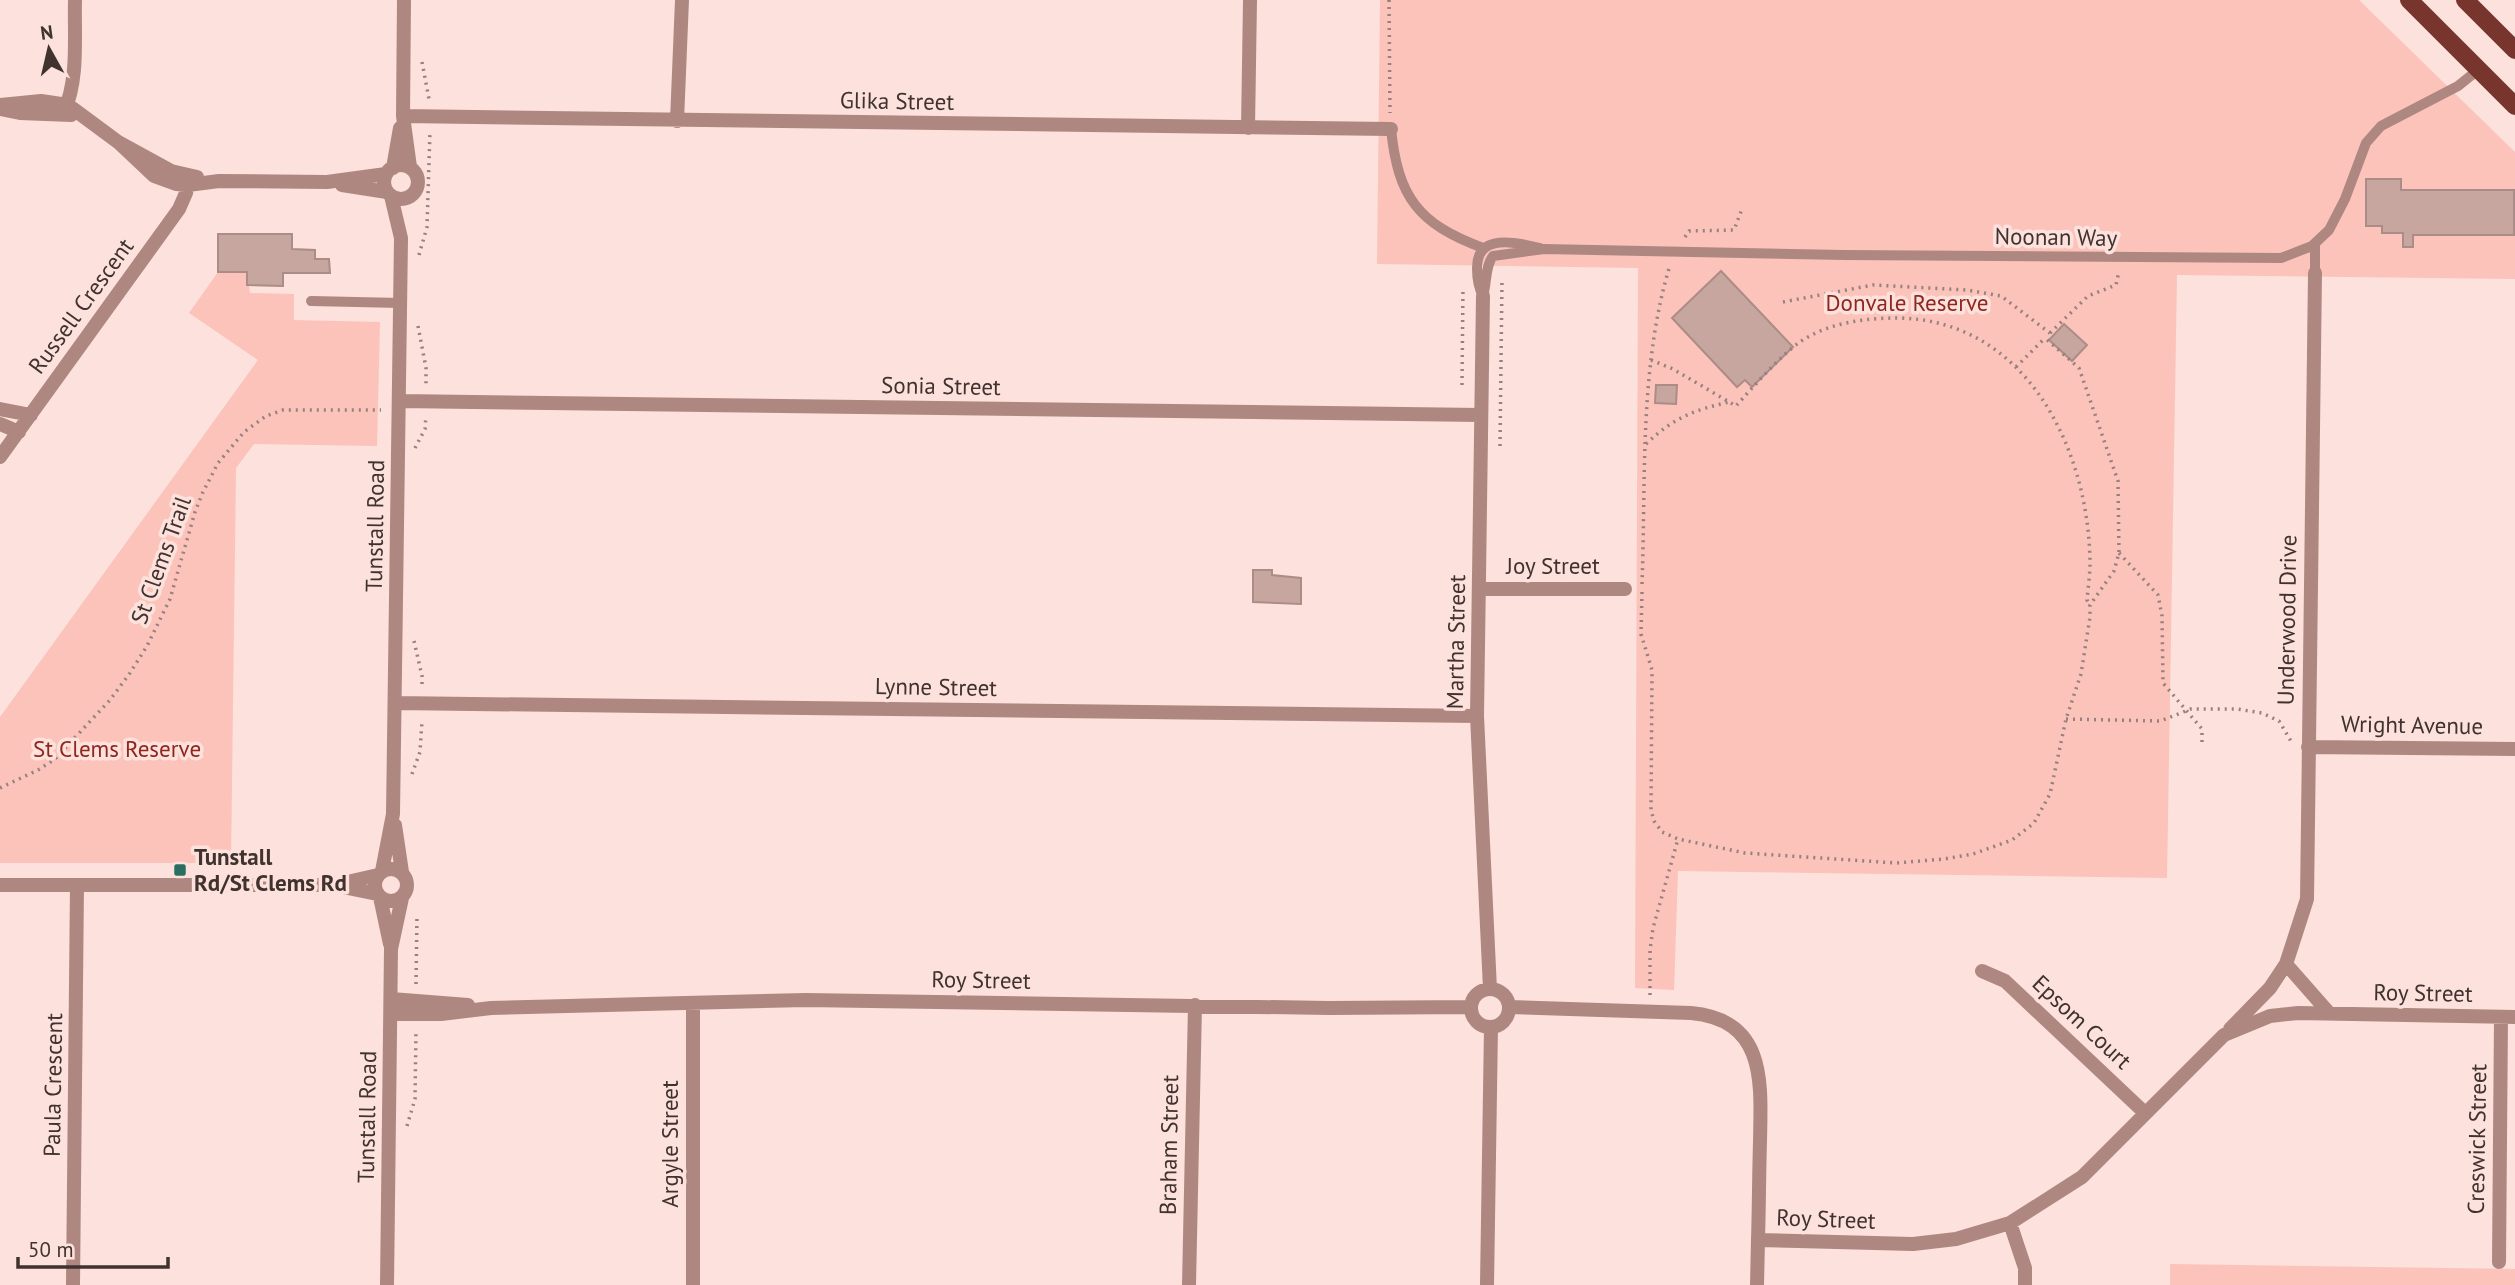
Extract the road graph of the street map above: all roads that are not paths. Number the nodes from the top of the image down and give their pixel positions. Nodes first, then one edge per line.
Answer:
1 (75, 0) edge
2 (404, 0) edge
3 (682, 0) edge
4 (1250, 0) edge
5 (2409, 0) edge
6 (2465, 0) edge
7 (2515, 50) edge
8 (2478, 70) junction
9 (2515, 106) edge
10 (0, 107) edge
11 (66, 109) junction
12 (403, 116) junction
13 (677, 121) junction
14 (1248, 128) junction
15 (1391, 129) joint
16 (410, 167) junction
17 (389, 171) junction
18 (188, 181) junction
19 (327, 182) junction
20 (389, 194) junction
21 (411, 197) junction
22 (401, 238) junction
23 (2315, 243) junction
24 (1483, 248) junction
25 (1544, 249) junction
26 (1489, 261) joint
27 (2315, 273) joint
28 (1483, 296) junction
29 (311, 301) dead end
30 (401, 303) junction
31 (400, 401) junction
32 (0, 409) edge
33 (31, 415) junction
34 (1481, 415) junction
35 (0, 424) edge
36 (19, 432) junction
37 (0, 457) edge
38 (1480, 589) junction
39 (1625, 589) dead end
40 (395, 703) junction
41 (1477, 716) junction
42 (2301, 747) junction
43 (2515, 749) edge
44 (393, 814) junction
45 (402, 872) junction
46 (380, 873) junction
47 (0, 885) edge
48 (77, 885) junction
49 (334, 885) junction
50 (379, 896) junction
51 (402, 898) junction
52 (391, 949) junction
53 (2286, 964) junction
54 (1982, 971) dead end
55 (1490, 989) junction
56 (693, 1004) junction
57 (1195, 1005) junction
58 (391, 1007) junction
59 (1471, 1007) junction
60 (1509, 1007) junction
61 (2330, 1014) junction
62 (2508, 1017) edge
63 (1491, 1027) junction
64 (2224, 1035) junction
65 (2145, 1113) junction
66 (2010, 1223) junction
67 (1758, 1240) junction
68 (2499, 1262) dead end
69 (73, 1285) edge
70 (387, 1285) edge
71 (693, 1285) edge
72 (1189, 1285) edge
73 (1487, 1285) edge
74 (1757, 1285) edge
75 (2025, 1285) edge

1 - 11 street
2 - 12 street
3 - 13 street
4 - 14 street
5 - 8 main road
6 - 7 main road
8 - 9 main road
8 - 23 lane, Noonan Way
10 - 11 street
11 - 18 street
12 - 13 street, Glika Street
12 - 16 street
12 - 17 street
13 - 14 street, Glika Street
14 - 15 street, Glika Street
15 - 24 lane
16 - 17 street
16 - 21 street
17 - 19 street
17 - 20 street
18 - 19 street
18 - 33 street, Russell Crescent
19 - 20 street
20 - 21 street
20 - 22 street, Tunstall Road
21 - 22 street, Tunstall Road
22 - 30 street, Tunstall Road
23 - 25 lane, Noonan Way
23 - 27 lane
24 - 25 lane, Noonan Way
24 - 28 lane, Martha Street
25 - 26 lane, Noonan Way
26 - 28 lane, Martha Street
27 - 42 street, Underwood Drive
28 - 34 street, Martha Street
29 - 30 lane
30 - 31 street, Tunstall Road
31 - 34 street, Sonia Street
31 - 40 street, Tunstall Road
32 - 33 street
33 - 36 street, Russell Crescent
34 - 38 street, Martha Street
35 - 36 street
36 - 37 street, Russell Crescent
38 - 39 street, Joy Street
38 - 41 street, Martha Street
40 - 41 street, Lynne Street
40 - 44 street, Tunstall Road
41 - 55 street, Martha Street
42 - 43 street, Wright Avenue
42 - 53 street, Underwood Drive
44 - 45 street, Tunstall Road
44 - 46 street, Tunstall Road
45 - 46 street
45 - 51 street
46 - 49 street
46 - 50 street
47 - 48 street
48 - 49 street
48 - 69 street, Paula Crescent
49 - 50 street
50 - 51 street
50 - 52 street, Tunstall Road
51 - 52 street, Tunstall Road
52 - 58 street, Tunstall Road
53 - 61 street
53 - 64 street, Roy Street
54 - 65 street, Epsom Court
55 - 59 street
55 - 60 street
56 - 57 street, Roy Street
56 - 58 street, Roy Street
56 - 71 street, Argyle Street
57 - 59 street, Roy Street
57 - 72 street, Braham Street
58 - 70 street, Tunstall Road
59 - 63 street
60 - 63 street
60 - 67 street, Roy Street
61 - 62 street, Roy Street
61 - 64 street, Roy Street
62 - 68 street, Creswick Street
63 - 73 street
64 - 65 street, Roy Street
65 - 66 street, Roy Street
66 - 67 street, Roy Street
66 - 75 street
67 - 74 street

